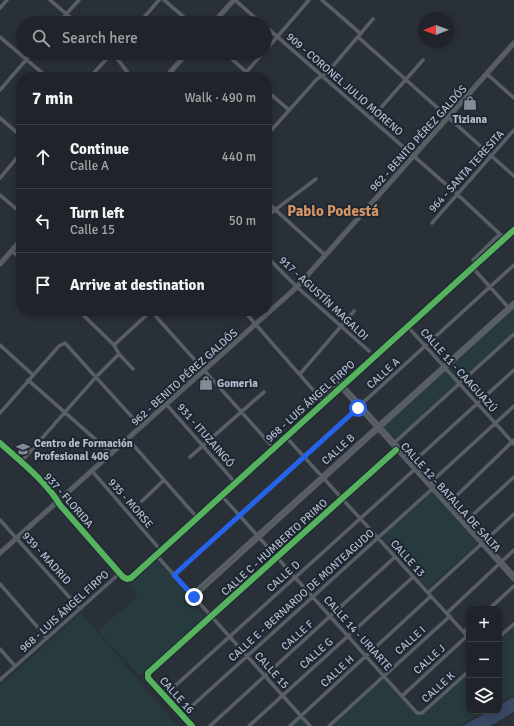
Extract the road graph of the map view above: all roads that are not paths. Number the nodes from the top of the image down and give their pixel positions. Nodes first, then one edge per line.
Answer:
1 (7, 0) edge
2 (50, 0) edge
3 (79, 0) edge
4 (159, 0) edge
5 (164, 0) edge
6 (234, 0) edge
7 (309, 0) edge
8 (322, 0) edge
9 (0, 8) edge
10 (66, 14) junction
11 (68, 16) edge
12 (145, 16) edge
13 (183, 16) edge
14 (219, 16) edge
15 (253, 16) edge
16 (373, 20) dead end
17 (272, 32) edge
18 (277, 36) junction
19 (360, 36) junction
20 (0, 37) edge
21 (272, 42) edge
22 (514, 43) edge
23 (16, 51) edge
24 (27, 60) joint
25 (106, 60) edge
26 (118, 60) edge
27 (181, 60) edge
28 (233, 60) edge
29 (257, 60) edge
30 (423, 60) dead end
31 (16, 72) edge
32 (16, 72) edge
33 (41, 72) edge
34 (95, 72) edge
35 (127, 72) edge
36 (171, 72) edge
37 (247, 72) joint
38 (487, 74) junction
39 (322, 76) junction
40 (405, 80) junction
41 (0, 90) edge
42 (272, 95) edge
43 (514, 98) edge
44 (289, 110) junction
45 (448, 117) junction
46 (0, 118) edge
47 (371, 119) junction
48 (272, 129) edge
49 (514, 130) edge
50 (16, 132) edge
51 (413, 156) junction
52 (491, 156) junction
53 (16, 159) edge
54 (514, 176) edge
55 (0, 178) edge
56 (316, 179) dead end
57 (457, 194) junction
58 (0, 195) edge
59 (272, 206) edge
60 (16, 209) edge
61 (276, 210) junction
62 (272, 213) edge
63 (432, 223) dead end
64 (514, 230) edge
65 (16, 246) edge
66 (12, 251) junction
67 (16, 255) edge
68 (325, 255) junction
69 (473, 260) dead end
70 (272, 262) edge
71 (0, 264) edge
72 (514, 265) edge
73 (473, 268) junction
74 (297, 287) junction
75 (490, 287) junction
76 (514, 302) edge
77 (514, 306) edge
78 (508, 307) junction
79 (272, 310) edge
80 (354, 311) dead end
81 (84, 316) edge
82 (146, 316) edge
83 (155, 316) edge
84 (249, 316) edge
85 (265, 316) edge
86 (256, 324) junction
87 (341, 326) junction
88 (408, 327) junction
89 (514, 334) edge
90 (114, 345) junction
91 (0, 346) edge
92 (425, 347) junction
93 (369, 351) dead end
94 (119, 354) junction
95 (444, 368) junction
96 (133, 369) dead end
97 (204, 370) junction
98 (514, 370) edge
99 (300, 374) junction
100 (33, 375) junction
101 (96, 377) junction
102 (343, 378) dead end
103 (28, 380) junction
104 (458, 383) junction
105 (341, 386) junction
106 (264, 392) dead end
107 (477, 403) junction
108 (166, 404) junction
109 (514, 406) edge
110 (359, 407) junction
111 (66, 412) junction
112 (241, 412) junction
113 (0, 413) edge
114 (495, 423) junction
115 (141, 426) junction
116 (378, 427) junction
117 (286, 437) junction
118 (128, 439) junction
119 (513, 442) edge
120 (0, 443) edge
121 (270, 444) dead end
122 (393, 444) junction
123 (203, 445) junction
124 (396, 450) junction
125 (111, 453) junction
126 (304, 456) junction
127 (190, 457) dead end
128 (21, 462) junction
129 (411, 464) junction
130 (414, 470) junction
131 (92, 471) junction
132 (323, 477) junction
133 (514, 477) edge
134 (232, 479) dead end
135 (164, 480) junction
136 (429, 483) junction
137 (432, 489) junction
138 (221, 496) junction
139 (343, 499) junction
140 (142, 501) dead end
141 (58, 502) junction
142 (448, 504) junction
143 (194, 514) dead end
144 (514, 514) edge
145 (239, 516) junction
146 (360, 518) junction
147 (0, 520) edge
148 (465, 522) junction
149 (258, 536) junction
150 (17, 538) junction
151 (378, 538) junction
152 (483, 542) junction
153 (157, 546) dead end
154 (514, 550) edge
155 (0, 554) edge
156 (156, 555) junction
157 (395, 557) junction
158 (277, 558) junction
159 (501, 563) junction
160 (120, 573) junction
161 (174, 575) junction
162 (514, 575) edge
163 (413, 577) junction
164 (294, 578) junction
165 (514, 580) edge
166 (0, 584) edge
167 (514, 586) edge
168 (428, 593) junction
169 (193, 596) junction
170 (431, 596) junction
171 (313, 597) junction
172 (492, 606) edge
173 (80, 608) junction
174 (447, 613) junction
175 (450, 616) junction
176 (212, 617) junction
177 (331, 617) junction
178 (514, 624) edge
179 (464, 632) joint
180 (466, 634) edge
181 (502, 634) edge
182 (229, 636) junction
183 (348, 636) junction
184 (47, 638) junction
185 (466, 639) edge
186 (0, 649) edge
187 (247, 656) junction
188 (366, 656) junction
189 (15, 666) junction
190 (466, 674) edge
191 (148, 676) joint
192 (265, 676) junction
193 (384, 676) junction
194 (0, 680) edge
195 (165, 695) junction
196 (283, 696) junction
197 (402, 696) junction
198 (417, 713) joint
199 (182, 715) junction
200 (301, 716) junction
201 (192, 726) edge
202 (210, 726) edge
203 (249, 726) edge
204 (290, 726) edge
205 (310, 726) edge
206 (329, 726) edge

1 - 9 street
2 - 10 street
3 - 10 street
4 - 12 street
5 - 13 street
6 - 14 main road
6 - 15 street
7 - 18 street
8 - 19 street
10 - 11 street
16 - 19 street
17 - 18 street, 909 - CORONEL JULIO MORENO
18 - 21 street
18 - 39 street, 909 - CORONEL JULIO MORENO
19 - 39 street
19 - 40 street
20 - 23 street
22 - 38 main road, 962 - BENITO PÉREZ GALDÓS
24 - 31 street
24 - 33 street
25 - 34 street
26 - 35 street
27 - 36 main road
28 - 37 street
29 - 37 street
30 - 40 street
32 - 41 street
38 - 43 street
38 - 45 main road, 962 - BENITO PÉREZ GALDÓS
39 - 44 street
39 - 47 street, 909 - CORONEL JULIO MORENO
40 - 45 street
40 - 47 street
42 - 44 street
44 - 48 street
45 - 51 main road, 962 - BENITO PÉREZ GALDÓS
45 - 52 street
46 - 50 street
47 - 51 street, 909 - CORONEL JULIO MORENO
49 - 52 street, 964 - SANTA TERESITA
51 - 57 street, 909 - CORONEL JULIO MORENO
51 - 68 main road, 962 - BENITO PÉREZ GALDÓS
52 - 54 street
52 - 57 street, 964 - SANTA TERESITA
53 - 55 street
56 - 61 street
57 - 63 street, 964 - SANTA TERESITA
57 - 69 street, 909 - CORONEL JULIO MORENO
58 - 60 street
59 - 61 street
61 - 62 street
61 - 68 street
64 - 73 street, 968 - LUIS ÁNGEL FIRPO
65 - 66 main road
66 - 67 street
66 - 71 main road
68 - 74 main road, 962 - BENITO PÉREZ GALDÓS
70 - 74 street, 917 - AGUSTÍN MAGALDI
72 - 75 street, CALLE A
73 - 75 street
73 - 88 street, 968 - LUIS ÁNGEL FIRPO
74 - 79 main road, 962 - BENITO PÉREZ GALDÓS
74 - 87 street, 917 - AGUSTÍN MAGALDI
75 - 78 street
75 - 92 street, CALLE A
76 - 78 street, CALLE B
77 - 95 street, CALLE B
78 - 95 street, CALLE B
80 - 87 street
81 - 90 street
82 - 90 street
83 - 97 street
84 - 86 street
85 - 86 main road, 962 - BENITO PÉREZ GALDÓS
86 - 97 main road, 962 - BENITO PÉREZ GALDÓS
86 - 99 street
87 - 93 street, 917 - AGUSTÍN MAGALDI
87 - 99 street
88 - 92 street, CALLE 11 - CAAGUAZÚ
88 - 105 street, 968 - LUIS ÁNGEL FIRPO
89 - 104 street
90 - 94 street
91 - 100 street
92 - 95 street, CALLE 11 - CAAGUAZÚ
92 - 110 street, CALLE A
94 - 96 street
94 - 101 street
95 - 104 street, CALLE 11 - CAAGUAZÚ
95 - 116 street, CALLE B
97 - 108 main road, 962 - BENITO PÉREZ GALDÓS
97 - 112 street
98 - 107 street
99 - 102 street
100 - 101 street
100 - 103 street
101 - 111 street
101 - 115 street
103 - 111 street
103 - 113 street
104 - 107 street, CALLE 11 - CAAGUAZÚ
104 - 122 street
105 - 110 street, CALLE 12 - BATALLA DE SALTA
105 - 117 street, 968 - LUIS ÁNGEL FIRPO
106 - 112 street
107 - 114 street, CALLE 11 - CAAGUAZÚ
107 - 129 street
108 - 115 main road, 962 - BENITO PÉREZ GALDÓS
108 - 123 street, 931 - ITUZAINGÓ
109 - 114 street
110 - 116 street, CALLE 12 - BATALLA DE SALTA
110 - 126 street, CALLE A
111 - 125 street
111 - 128 street
112 - 121 street
112 - 123 street
114 - 119 street, CALLE 11 - CAAGUAZÚ
114 - 136 street
115 - 118 main road, 962 - BENITO PÉREZ GALDÓS
116 - 122 street, CALLE 12 - BATALLA DE SALTA
116 - 132 street, CALLE B
117 - 126 street, CALLE 13
117 - 138 street, 968 - LUIS ÁNGEL FIRPO
118 - 125 main road, 962 - BENITO PÉREZ GALDÓS
118 - 135 street
119 - 142 street
120 - 128 street, 937 - FLORIDA
122 - 124 street, CALLE 12 - BATALLA DE SALTA
122 - 129 street, CALLE 12 - BATALLA DE SALTA
123 - 127 street
123 - 134 street, 931 - ITUZAINGÓ
124 - 129 street, CALLE 12 - BATALLA DE SALTA
124 - 139 street, CALLE C - HUMBERTO PRIMO
125 - 131 main road, 962 - BENITO PÉREZ GALDÓS
126 - 132 street, CALLE 13
126 - 145 street, CALLE A
128 - 141 street, 937 - FLORIDA
129 - 130 street, CALLE 12 - BATALLA DE SALTA
129 - 136 street, CALLE 12 - BATALLA DE SALTA
130 - 136 street, CALLE 12 - BATALLA DE SALTA
130 - 146 street, CALLE D
131 - 141 main road, 962 - BENITO PÉREZ GALDÓS
131 - 153 street, 935 - MORSE
132 - 139 street, CALLE 13
132 - 149 street, CALLE B
133 - 148 street
135 - 140 street
135 - 143 street
136 - 137 street, CALLE 12 - BATALLA DE SALTA
136 - 142 street, CALLE 12 - BATALLA DE SALTA
137 - 142 street, CALLE 12 - BATALLA DE SALTA
137 - 151 street, CALLE E - BERNARDO DE MONTEAGUDO
138 - 145 street, CALLE 14 - URIARTE
138 - 156 street, 968 - LUIS ÁNGEL FIRPO
139 - 146 street, CALLE 13
139 - 158 street, CALLE C - HUMBERTO PRIMO
141 - 150 main road, 962 - BENITO PÉREZ GALDÓS
141 - 160 street, 937 - FLORIDA
142 - 148 street, CALLE 12 - BATALLA DE SALTA
144 - 152 street
145 - 149 street, CALLE 14 - URIARTE
145 - 161 street, CALLE A
146 - 151 street, CALLE 13
146 - 164 street, CALLE D
147 - 150 street, 939 - MADRID
148 - 152 street, CALLE 12 - BATALLA DE SALTA
149 - 158 street, CALLE 14 - URIARTE
149 - 169 street, CALLE B
150 - 155 main road, 962 - BENITO PÉREZ GALDÓS
150 - 173 street, 939 - MADRID
151 - 157 street, CALLE 13
151 - 171 street, CALLE E - BERNARDO DE MONTEAGUDO
152 - 159 street, CALLE 12 - BATALLA DE SALTA
152 - 168 street
154 - 159 street
156 - 160 street, 968 - LUIS ÁNGEL FIRPO
156 - 161 street, CALLE 15
157 - 163 street, CALLE 13
157 - 177 street, CALLE F
158 - 164 street, CALLE 14 - URIARTE
158 - 176 street, CALLE C - HUMBERTO PRIMO
159 - 162 street, CALLE 12 - BATALLA DE SALTA
159 - 165 street, CALLE 12 - BATALLA DE SALTA
159 - 174 street
160 - 173 street, 968 - LUIS ÁNGEL FIRPO
161 - 169 street, CALLE 15
163 - 168 street, CALLE 13
163 - 183 street, CALLE G
164 - 171 street, CALLE 14 - URIARTE
164 - 182 street, CALLE D
166 - 184 street
167 - 172 street
168 - 170 street, CALLE 13
169 - 176 street, CALLE 15
170 - 174 street, CALLE 13
170 - 188 street, CALLE H
171 - 177 street, CALLE 14 - URIARTE
171 - 187 street, CALLE E - BERNARDO DE MONTEAGUDO
173 - 184 street, 968 - LUIS ÁNGEL FIRPO
174 - 175 street, CALLE 13
175 - 179 street, CALLE 13
175 - 193 street, CALLE I
176 - 182 street, CALLE 15
176 - 191 street, CALLE C - HUMBERTO PRIMO
177 - 183 street, CALLE 14 - URIARTE
177 - 192 street, CALLE F
178 - 181 street
179 - 180 street, CALLE 13
182 - 187 street, CALLE 15
182 - 195 street, CALLE D
183 - 188 street, CALLE 14 - URIARTE
183 - 196 street, CALLE G
184 - 189 street, 968 - LUIS ÁNGEL FIRPO
185 - 197 street, CALLE J
186 - 189 street
187 - 192 street, CALLE 15
187 - 199 street, CALLE E - BERNARDO DE MONTEAGUDO
188 - 193 street, CALLE 14 - URIARTE
188 - 200 street, CALLE H
189 - 194 street, 968 - LUIS ÁNGEL FIRPO
190 - 198 street, CALLE K
191 - 195 street, CALLE 16
192 - 196 street, CALLE 15
192 - 202 street, CALLE F
193 - 197 street, CALLE 14 - URIARTE
193 - 206 street, CALLE I
195 - 199 street, CALLE 16
196 - 200 street, CALLE 15
196 - 203 street, CALLE G
197 - 198 street, CALLE 14 - URIARTE
199 - 201 street, CALLE 16
200 - 204 street, CALLE H
200 - 205 street, CALLE 15

